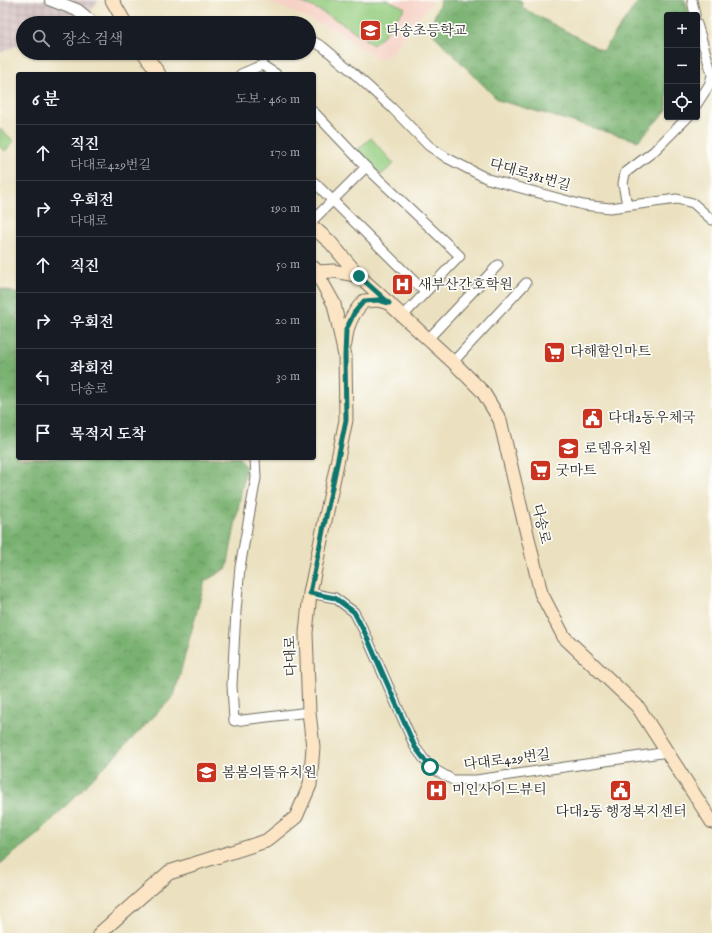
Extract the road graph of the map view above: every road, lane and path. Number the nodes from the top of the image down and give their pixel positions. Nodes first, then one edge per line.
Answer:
1 (51, 0) edge
2 (112, 0) edge
3 (692, 0) edge
4 (694, 12) edge
5 (84, 16) edge
6 (121, 16) edge
7 (700, 34) edge
8 (316, 43) edge
9 (152, 60) edge
10 (158, 72) edge
11 (246, 72) edge
12 (273, 72) edge
13 (712, 75) edge
14 (700, 99) edge
15 (316, 114) edge
16 (685, 120) edge
17 (366, 167) junction
18 (316, 184) edge
19 (333, 200) junction
20 (627, 206) junction
21 (316, 217) edge
22 (712, 220) edge
23 (316, 230) edge
24 (498, 265) dead end
25 (316, 270) edge
26 (316, 272) edge
27 (359, 276) junction
28 (526, 284) dead end
29 (425, 292) junction
30 (389, 303) junction
31 (403, 316) junction
32 (428, 339) junction
33 (345, 356) junction
34 (453, 362) junction
35 (255, 460) edge
36 (310, 593) junction
37 (309, 712) junction
38 (668, 752) junction
39 (712, 822) edge
40 (100, 933) edge

1 - 5 street
2 - 6 main road
3 - 4 street
7 - 13 street
8 - 20 street, 다대로381번길
9 - 10 main road
11 - 12 street
13 - 14 street
15 - 17 street
16 - 20 street
17 - 19 street
17 - 29 street
18 - 19 street
19 - 21 street
19 - 29 street
20 - 22 street, 다대로381번길
23 - 27 main road
24 - 32 street
25 - 27 main road, 다송로
26 - 33 main road, 다대로
27 - 30 main road, 다송로
28 - 34 street
29 - 31 street
30 - 31 main road, 다송로
30 - 33 main road
31 - 32 main road, 다송로
32 - 34 main road, 다송로
33 - 36 main road, 다대로
34 - 38 main road, 다송로
35 - 37 street
36 - 37 main road, 다대로
36 - 38 street, 다대로429번길
37 - 40 main road, 다대로
38 - 39 main road, 다송로

